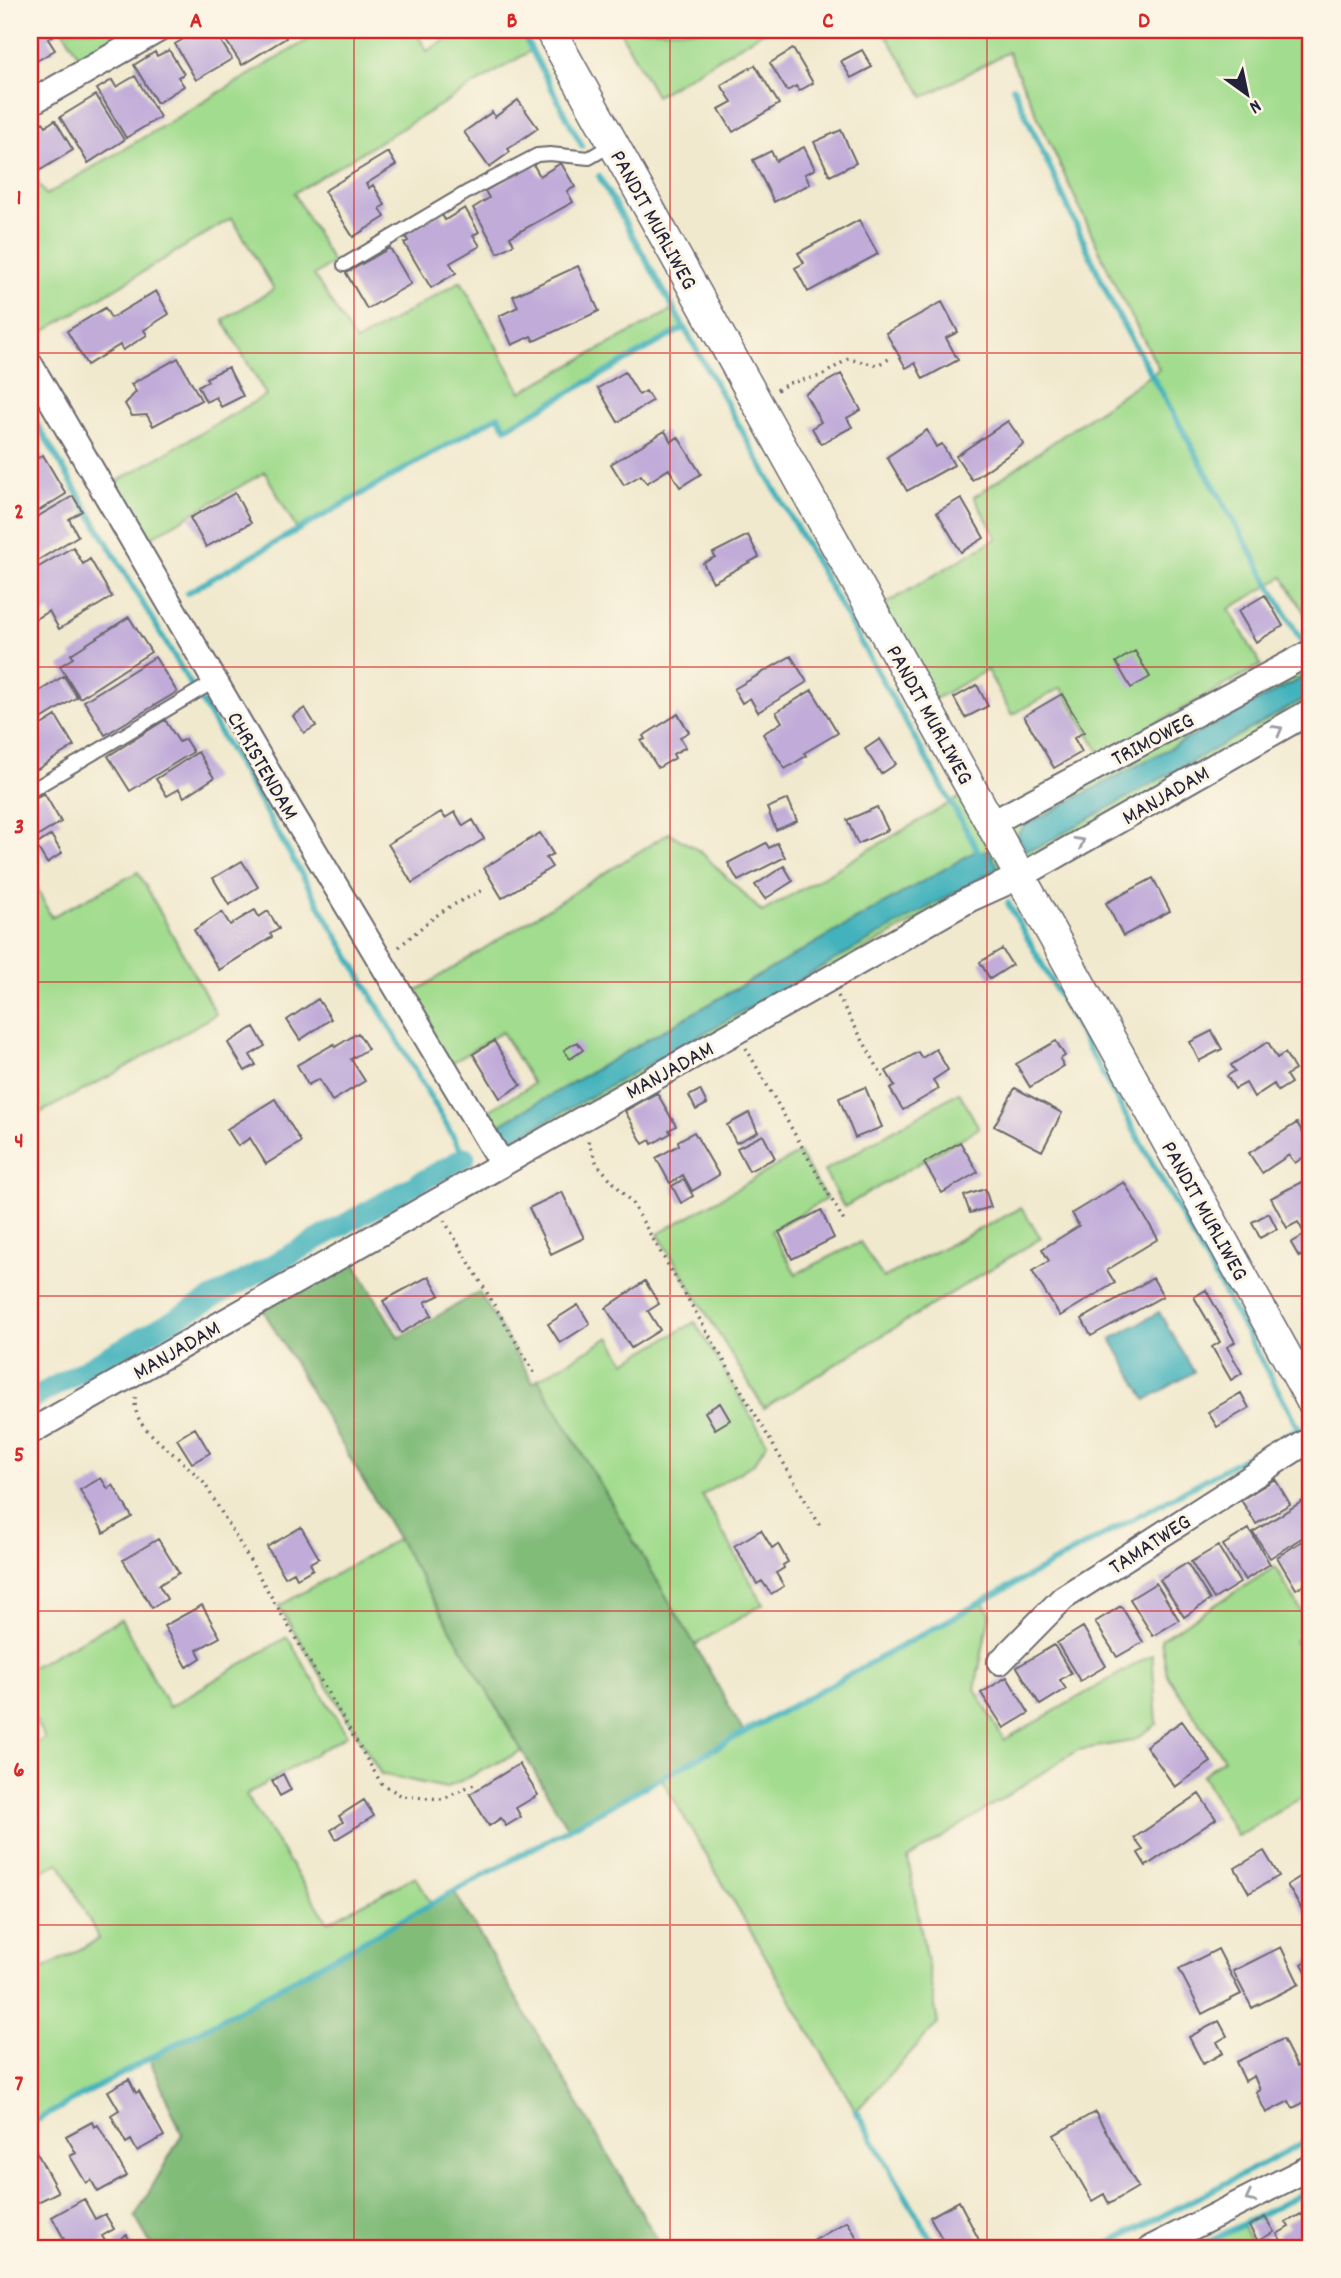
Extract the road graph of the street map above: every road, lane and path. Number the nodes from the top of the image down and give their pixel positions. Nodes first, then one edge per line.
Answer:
1 (158, 30) edge
2 (550, 30) edge
3 (30, 103) edge
4 (614, 144) junction
5 (344, 265) dead end
6 (891, 358) dead end
7 (30, 364) edge
8 (756, 401) junction
9 (1311, 652) edge
10 (215, 681) junction
11 (1311, 711) edge
12 (30, 791) edge
13 (994, 826) junction
14 (1018, 871) junction
15 (485, 888) dead end
16 (380, 961) junction
17 (829, 979) junction
18 (736, 1031) junction
19 (883, 1077) dead end
20 (579, 1120) junction
21 (502, 1164) junction
22 (434, 1203) junction
23 (845, 1223) dead end
24 (132, 1374) junction
25 (535, 1374) dead end
26 (1311, 1400) edge
27 (30, 1432) edge
28 (1311, 1439) edge
29 (822, 1529) dead end
30 (1000, 1662) dead end
31 (478, 1783) dead end
32 (1311, 2167) edge
33 (1151, 2248) edge

1 - 3 street
2 - 4 street, PANDIT MURLIWEG
4 - 5 lane
4 - 8 street, PANDIT MURLIWEG
6 - 8 path
7 - 10 street, CHRISTENDAM
8 - 13 street, PANDIT MURLIWEG
9 - 13 street, TRIMOWEG
10 - 12 lane
10 - 16 street, CHRISTENDAM
14 -> 11 street, MANJADAM
13 - 14 street, PANDIT MURLIWEG
14 - 17 street, MANJADAM
14 - 26 street, PANDIT MURLIWEG
15 - 16 path
16 - 21 street, CHRISTENDAM
17 - 18 street, MANJADAM
17 - 19 path
18 - 20 street, MANJADAM
18 - 23 path
20 - 21 street, MANJADAM
20 - 29 path
21 - 22 street, MANJADAM
22 - 24 street, MANJADAM
22 - 25 path
24 - 27 street, MANJADAM
24 - 31 path
28 - 30 street, TAMATWEG
32 -> 33 street

